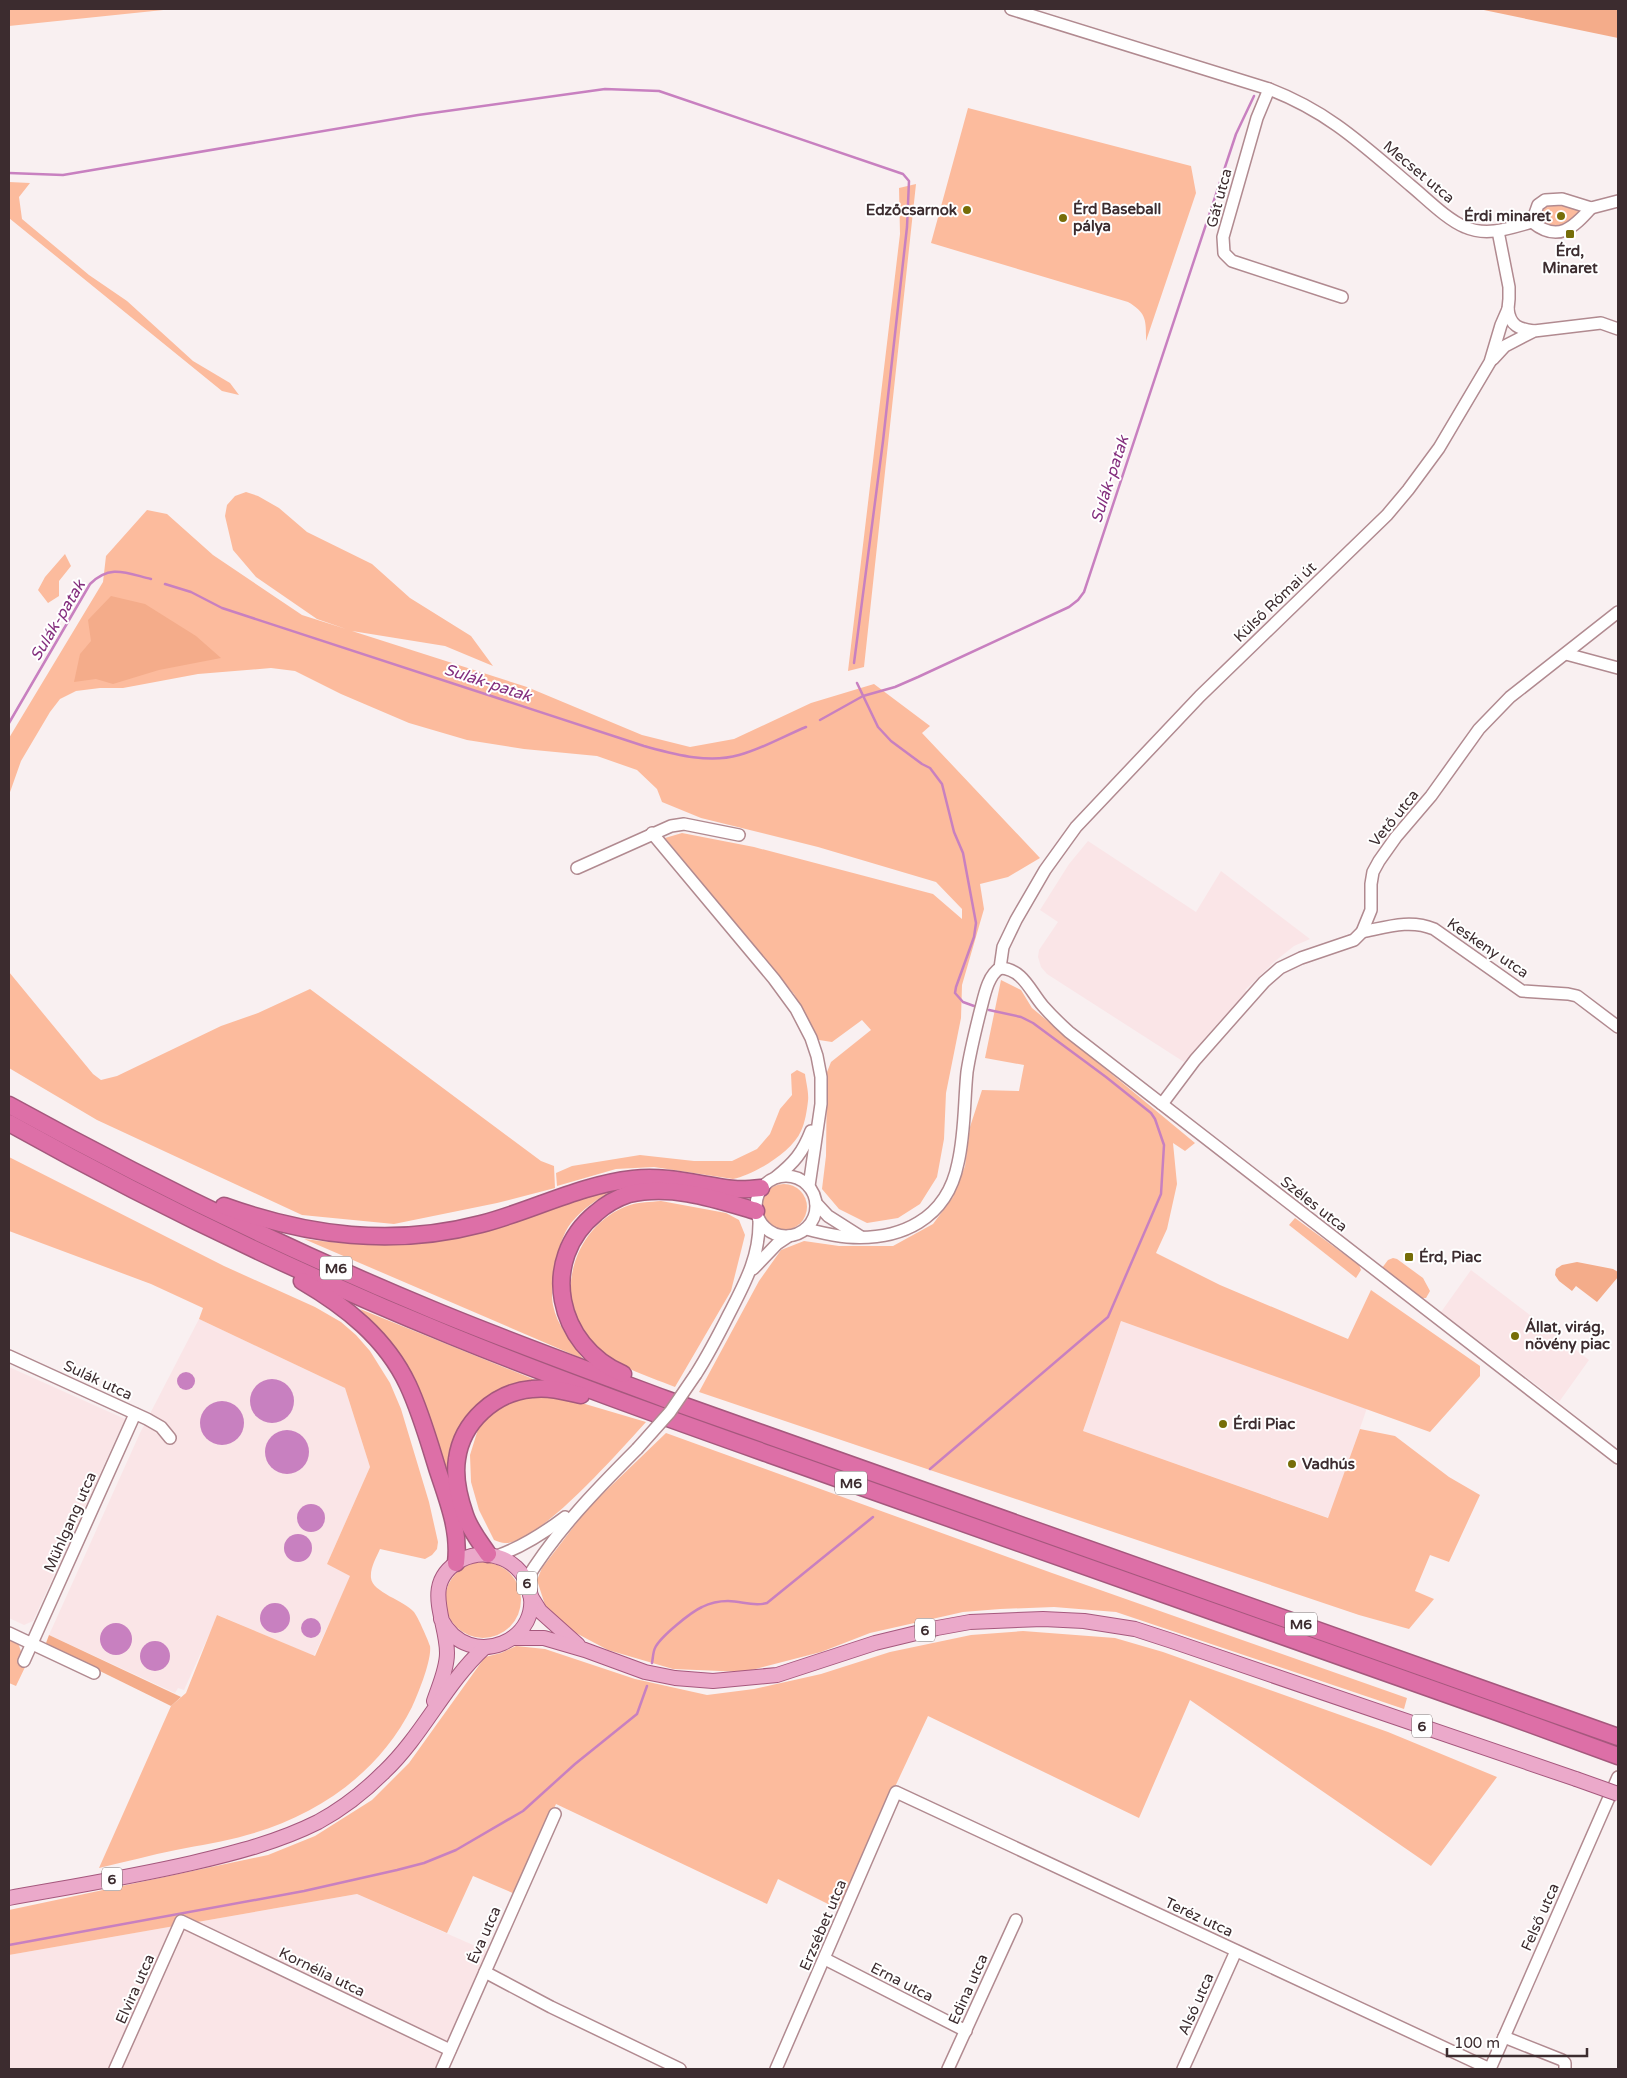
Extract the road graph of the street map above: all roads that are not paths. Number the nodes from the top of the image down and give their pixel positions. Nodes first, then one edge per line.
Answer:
1 (1012, 9) edge
2 (1269, 89) junction
3 (1618, 201) edge
4 (1591, 208) junction
5 (1532, 222) junction
6 (1498, 231) junction
7 (1342, 297) dead end
8 (1508, 309) junction
9 (1616, 325) edge
10 (1534, 331) junction
11 (1490, 362) junction
12 (1618, 612) edge
13 (1566, 654) junction
14 (1618, 668) edge
15 (652, 833) junction
16 (739, 836) dead end
17 (578, 868) dead end
18 (1362, 932) junction
19 (1000, 968) junction
20 (1618, 1027) edge
21 (1162, 1104) junction
22 (9, 1105) edge
23 (817, 1118) junction
24 (9, 1124) edge
25 (115, 1162) junction
26 (775, 1177) junction
27 (809, 1186) junction
28 (761, 1188) junction
29 (816, 1204) junction
30 (757, 1216) junction
31 (213, 1229) junction
32 (806, 1229) junction
33 (789, 1236) junction
34 (861, 1237) junction
35 (750, 1272) junction
36 (9, 1356) edge
37 (665, 1399) junction
38 (650, 1412) junction
39 (135, 1414) junction
40 (170, 1438) dead end
41 (1618, 1458) edge
42 (581, 1505) junction
43 (493, 1555) junction
44 (456, 1563) junction
45 (526, 1580) junction
46 (530, 1595) junction
47 (441, 1619) junction
48 (9, 1633) edge
49 (513, 1638) junction
50 (32, 1643) junction
51 (484, 1648) junction
52 (585, 1650) junction
53 (24, 1661) dead end
54 (94, 1673) dead end
55 (427, 1718) junction
56 (1618, 1737) edge
57 (1618, 1756) edge
58 (1618, 1777) edge
59 (896, 1792) joint
60 (1618, 1794) edge
61 (555, 1814) dead end
62 (9, 1898) edge
63 (1016, 1920) dead end
64 (181, 1921) joint
65 (1236, 1951) junction
66 (825, 1959) junction
67 (484, 1972) junction
68 (966, 2031) junction
69 (1504, 2037) junction
70 (450, 2050) junction
71 (115, 2069) edge
72 (442, 2069) edge
73 (680, 2069) edge
74 (776, 2069) edge
75 (948, 2069) edge
76 (1183, 2069) edge
77 (1490, 2069) edge
78 (1565, 2069) edge

1 - 2 street, Mecset utca
2 - 6 street, Mecset utca
2 - 7 street, Gát utca
3 - 4 street
4 - 5 street
4 - 5 street
5 - 6 street, Mecset utca
6 - 8 street, Külső Római út
8 - 10 street
8 - 11 street, Külső Római út
9 - 10 street
10 - 11 street
11 - 19 street, Külső Római út
12 - 13 street, Vető utca
13 - 14 street
13 - 18 street, Vető utca
15 - 16 street
15 - 17 street
15 - 23 street
18 - 20 street, Keskeny utca
18 - 21 street
19 - 21 street, Széles utca
19 - 34 street, Külső Római út
21 - 41 street, Széles utca
22 - 25 highway, M6
23 - 26 street
23 - 27 street
24 - 31 highway, M6
25 - 28 highway
25 - 37 highway, M6
26 - 27 street
26 - 28 street
27 - 29 street
28 - 30 street
29 - 32 street
29 - 34 street
30 - 33 street
30 - 35 street
30 - 37 highway
31 - 38 highway, M6
31 - 44 highway
32 - 33 street
32 - 34 street, Külső Római út
33 - 35 street
35 - 42 street, bridge
36 - 39 street, Sulák utca
37 - 56 highway, M6
38 - 43 highway
38 - 57 highway, M6
39 - 40 street, Sulák utca
39 - 50 street, Mühlgang utca
42 - 43 street
42 - 45 street
43 - 44 main road
43 - 45 main road, 6
44 - 47 main road, 6
45 - 46 main road, 6
46 - 49 main road, 6
46 - 52 main road, 6
47 - 51 main road
47 - 55 main road, 6
48 - 50 street
49 - 51 main road, 6
49 - 52 main road, 6
50 - 53 street, Mühlgang utca
50 - 54 street
51 - 55 main road, 6
52 - 60 main road, 6, bridge
55 - 62 main road, 6
58 - 69 street, Felső utca
59 - 65 street, Teréz utca
59 - 66 street, Erzsébet utca
61 - 67 street, Éva utca
63 - 68 street, Edina utca
64 - 70 street, Kornélia utca
64 - 71 street, Elvira utca
65 - 76 street, Alsó utca
65 - 77 street, Teréz utca
66 - 68 street, Erna utca
66 - 74 street, Erzsébet utca
67 - 70 street, Éva utca
67 - 73 street
68 - 75 street, Edina utca
69 - 77 street, Felső utca
69 - 78 street
70 - 72 street, Éva utca

